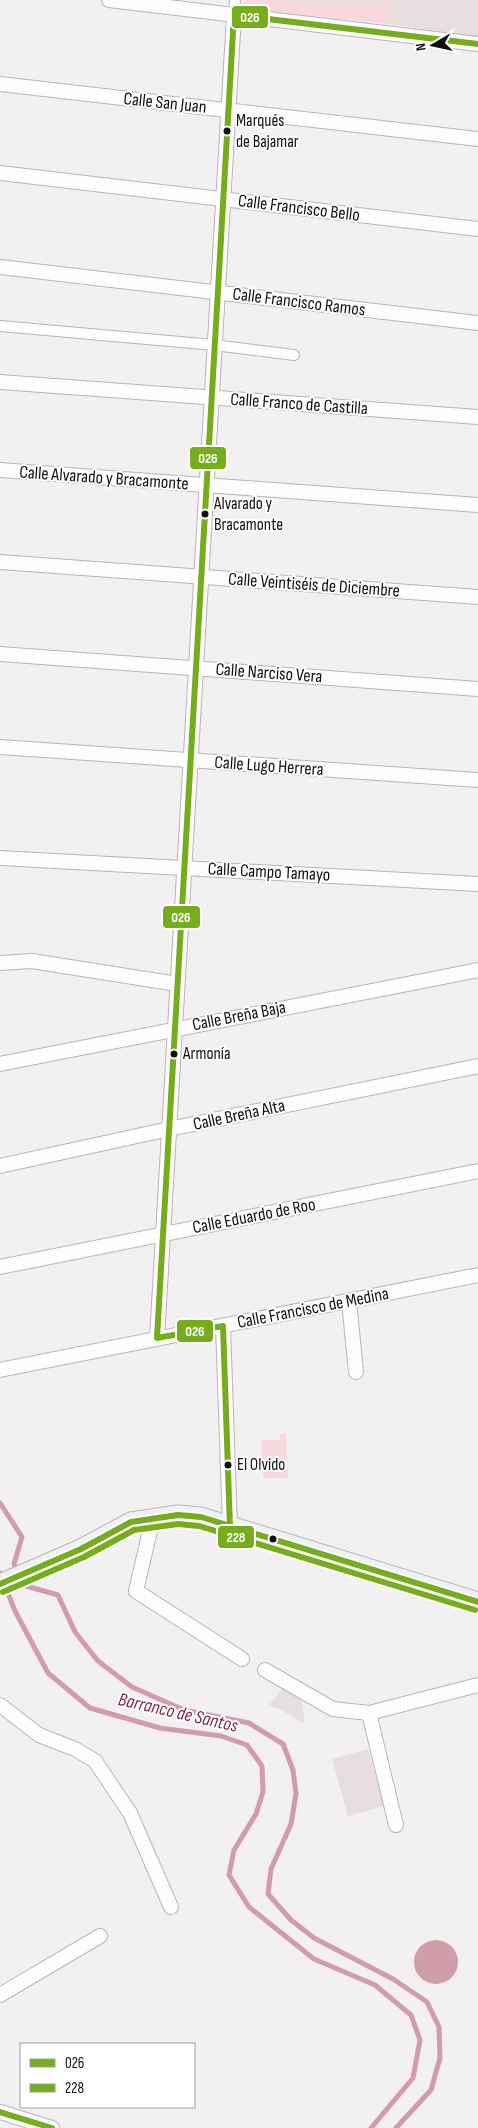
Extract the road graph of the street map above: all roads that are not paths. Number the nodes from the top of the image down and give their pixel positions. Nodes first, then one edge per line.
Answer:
1 (109, 0) edge
2 (235, 0) edge
3 (234, 15) junction
4 (478, 44) edge
5 (0, 84) edge
6 (228, 110) junction
7 (478, 139) edge
8 (0, 173) edge
9 (223, 199) junction
10 (478, 229) edge
11 (0, 267) edge
12 (218, 293) junction
13 (478, 323) edge
14 (0, 326) edge
15 (214, 345) junction
16 (294, 355) dead end
17 (0, 382) edge
18 (212, 397) junction
19 (478, 418) edge
20 (0, 470) edge
21 (207, 486) junction
22 (478, 505) edge
23 (0, 562) edge
24 (202, 576) junction
25 (478, 598) edge
26 (0, 654) edge
27 (196, 668) junction
28 (478, 689) edge
29 (0, 747) edge
30 (191, 761) junction
31 (478, 780) edge
32 (0, 858) edge
33 (185, 868) junction
34 (478, 884) edge
35 (0, 963) edge
36 (478, 970) edge
37 (177, 984) junction
38 (174, 1028) junction
39 (0, 1064) edge
40 (478, 1066) edge
41 (169, 1129) junction
42 (0, 1166) edge
43 (478, 1171) edge
44 (163, 1234) junction
45 (0, 1267) edge
46 (478, 1275) edge
47 (349, 1301) junction
48 (223, 1326) junction
49 (157, 1338) junction
50 (0, 1370) edge
51 (356, 1372) dead end
52 (153, 1518) junction
53 (230, 1527) junction
54 (0, 1584) edge
55 (478, 1602) edge
56 (242, 1659) dead end
57 (265, 1670) dead end
58 (478, 1685) edge
59 (0, 1705) edge
60 (369, 1713) junction
61 (396, 1825) dead end
62 (171, 1908) dead end
63 (100, 1936) dead end
64 (0, 1995) edge
65 (0, 2112) edge
66 (52, 2128) edge

1 - 3 street
2 - 3 street
3 - 4 street
3 - 6 street
5 - 6 street, Calle San Juan
6 - 7 street, Calle San Juan
6 - 9 street
8 - 9 street, Calle Francisco Bello
9 - 10 street, Calle Francisco Bello
9 - 12 street
11 - 12 street, Calle Francisco Ramos
12 - 13 street, Calle Francisco Ramos
12 - 15 street
14 - 15 street
15 - 16 street
15 - 18 street
17 - 18 street, Calle Franco de Castilla
18 - 19 street, Calle Franco de Castilla
18 - 21 street
20 - 21 street, Calle Alvarado y Bracamonte
21 - 22 street, Calle Alvarado y Bracamonte
21 - 24 street
23 - 24 street, Calle Veintiséis de Diciembre
24 - 25 street, Calle Veintiséis de Diciembre
24 - 27 street
26 - 27 street, Calle Narciso Vera
27 - 28 street, Calle Narciso Vera
27 - 30 street
29 - 30 street, Calle Lugo Herrera
30 - 31 street, Calle Lugo Herrera
30 - 33 street
32 - 33 street, Calle Campo Tamayo
33 - 34 street, Calle Campo Tamayo
33 - 37 street
35 - 37 street
36 - 38 street, Calle Breña Baja
37 - 38 street
38 - 39 street, Calle Breña Baja
38 - 41 street
40 - 41 street, Calle Breña Alta
41 - 42 street, Calle Breña Alta
41 - 44 street
43 - 44 street, Calle Eduardo de Roo
44 - 45 street, Calle Eduardo de Roo
44 - 49 street
46 - 47 street, Calle Francisco de Medina
47 - 48 street, Calle Francisco de Medina
47 - 51 street
48 - 49 street, Calle Francisco de Medina
48 - 53 street
49 - 50 street, Calle Francisco de Medina
52 - 53 main road
52 - 54 main road
52 - 56 street
53 - 55 main road
57 - 60 street
58 - 60 street
59 - 62 street
60 - 61 street
63 - 64 street
65 - 66 street

